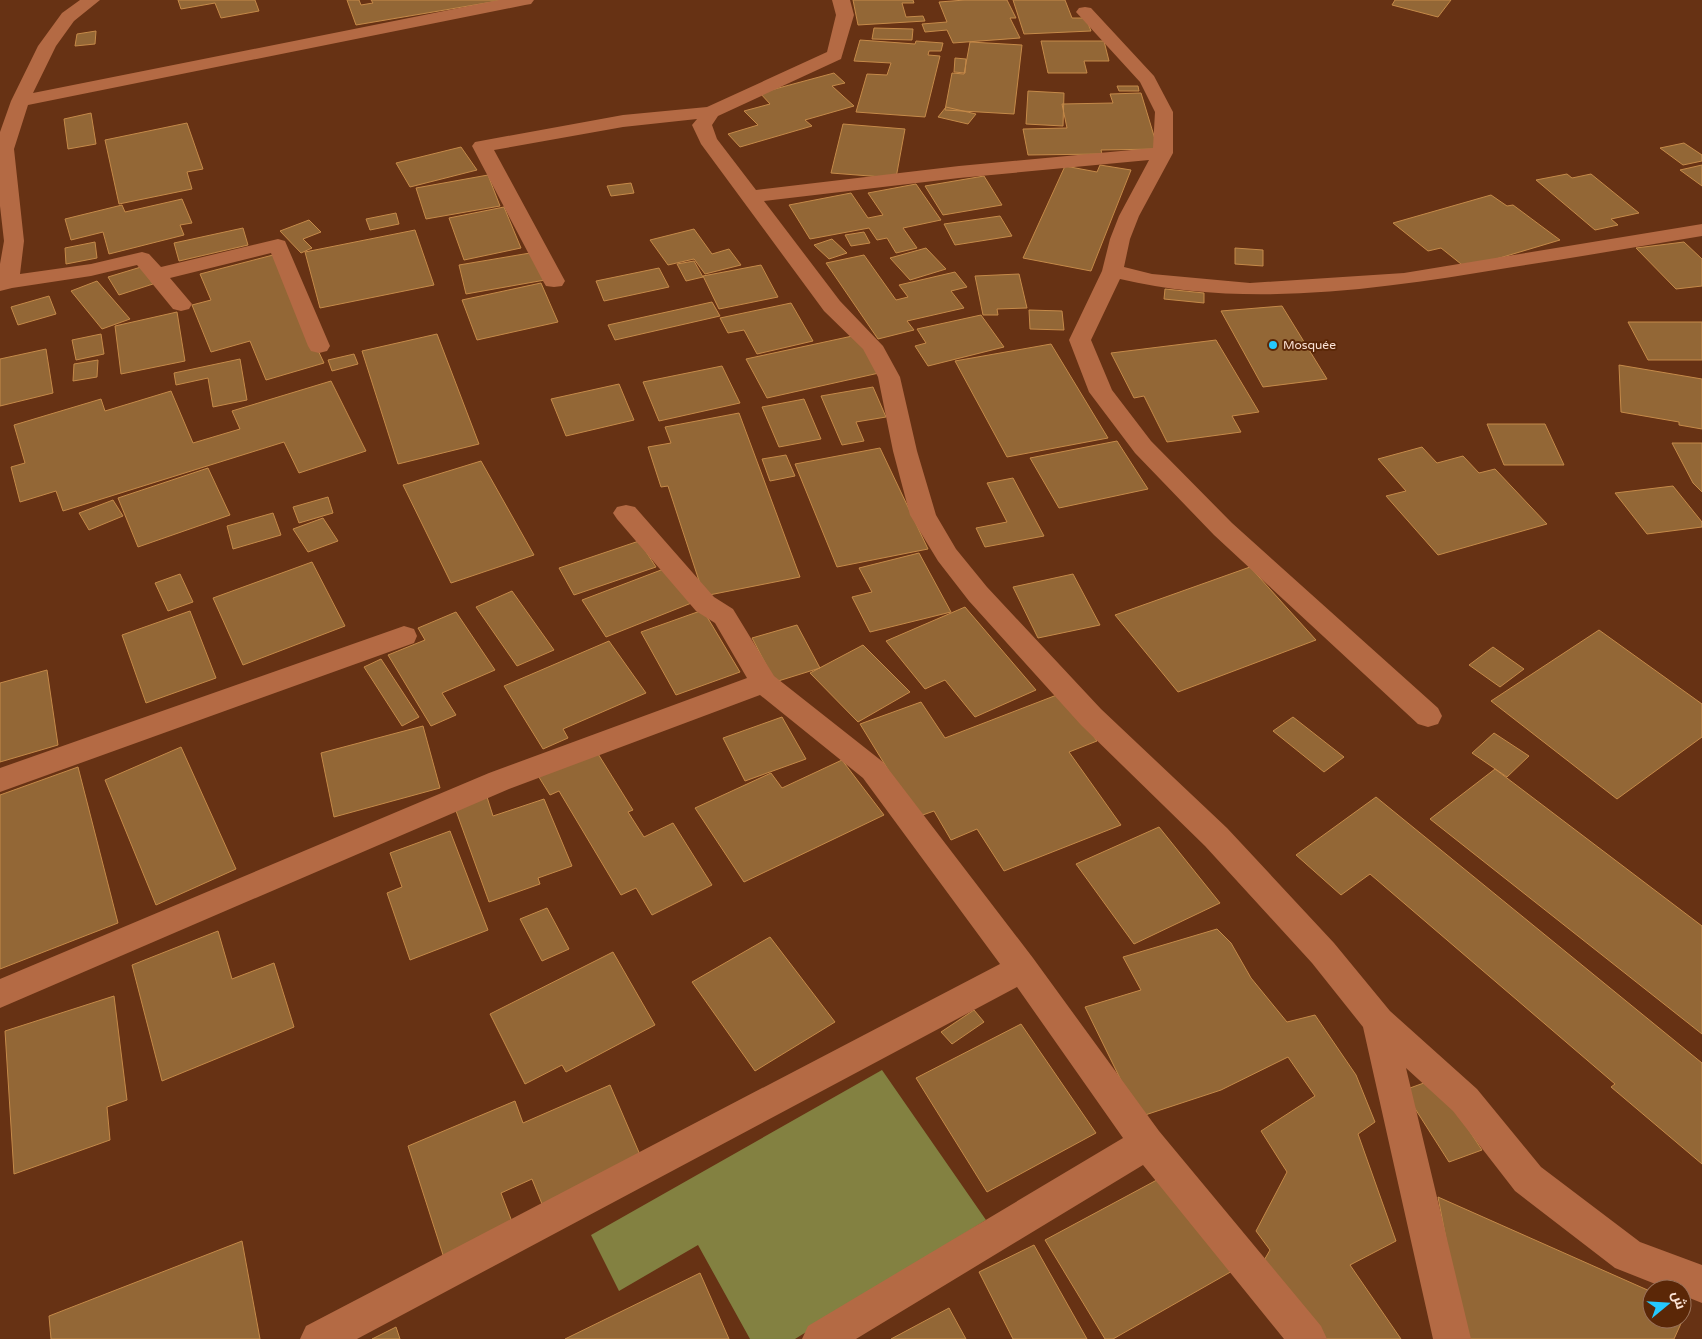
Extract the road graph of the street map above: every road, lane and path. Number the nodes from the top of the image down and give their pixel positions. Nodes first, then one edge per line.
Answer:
1 (91, 0) edge
2 (525, 0) edge
3 (841, 0) edge
4 (1085, 12) dead end
5 (20, 100) junction
6 (711, 112) junction
7 (1163, 153) junction
8 (750, 197) junction
9 (1700, 233) edge
10 (1113, 272) junction
11 (156, 275) junction
12 (554, 281) dead end
13 (4, 283) edge
14 (181, 304) dead end
15 (319, 346) dead end
16 (626, 513) dead end
17 (404, 636) dead end
18 (764, 683) junction
19 (1428, 716) dead end
20 (0, 780) edge
21 (1022, 968) junction
22 (0, 994) edge
23 (1378, 1021) junction
24 (1147, 1143) junction
25 (1702, 1284) edge
26 (319, 1339) edge
27 (822, 1339) edge
28 (1308, 1339) edge
29 (1452, 1339) edge

1 - 5 street
2 - 5 street
3 - 6 street
4 - 7 street
5 - 13 street
6 - 8 street
6 - 12 street
7 - 8 street
7 - 10 street
8 - 23 street
9 - 10 street
10 - 19 street
11 - 13 street
11 - 14 street
11 - 15 street
16 - 18 street
17 - 20 street
18 - 21 street
18 - 22 street
21 - 24 street
21 - 26 street
23 - 25 street
23 - 29 street
24 - 27 street
24 - 28 street

